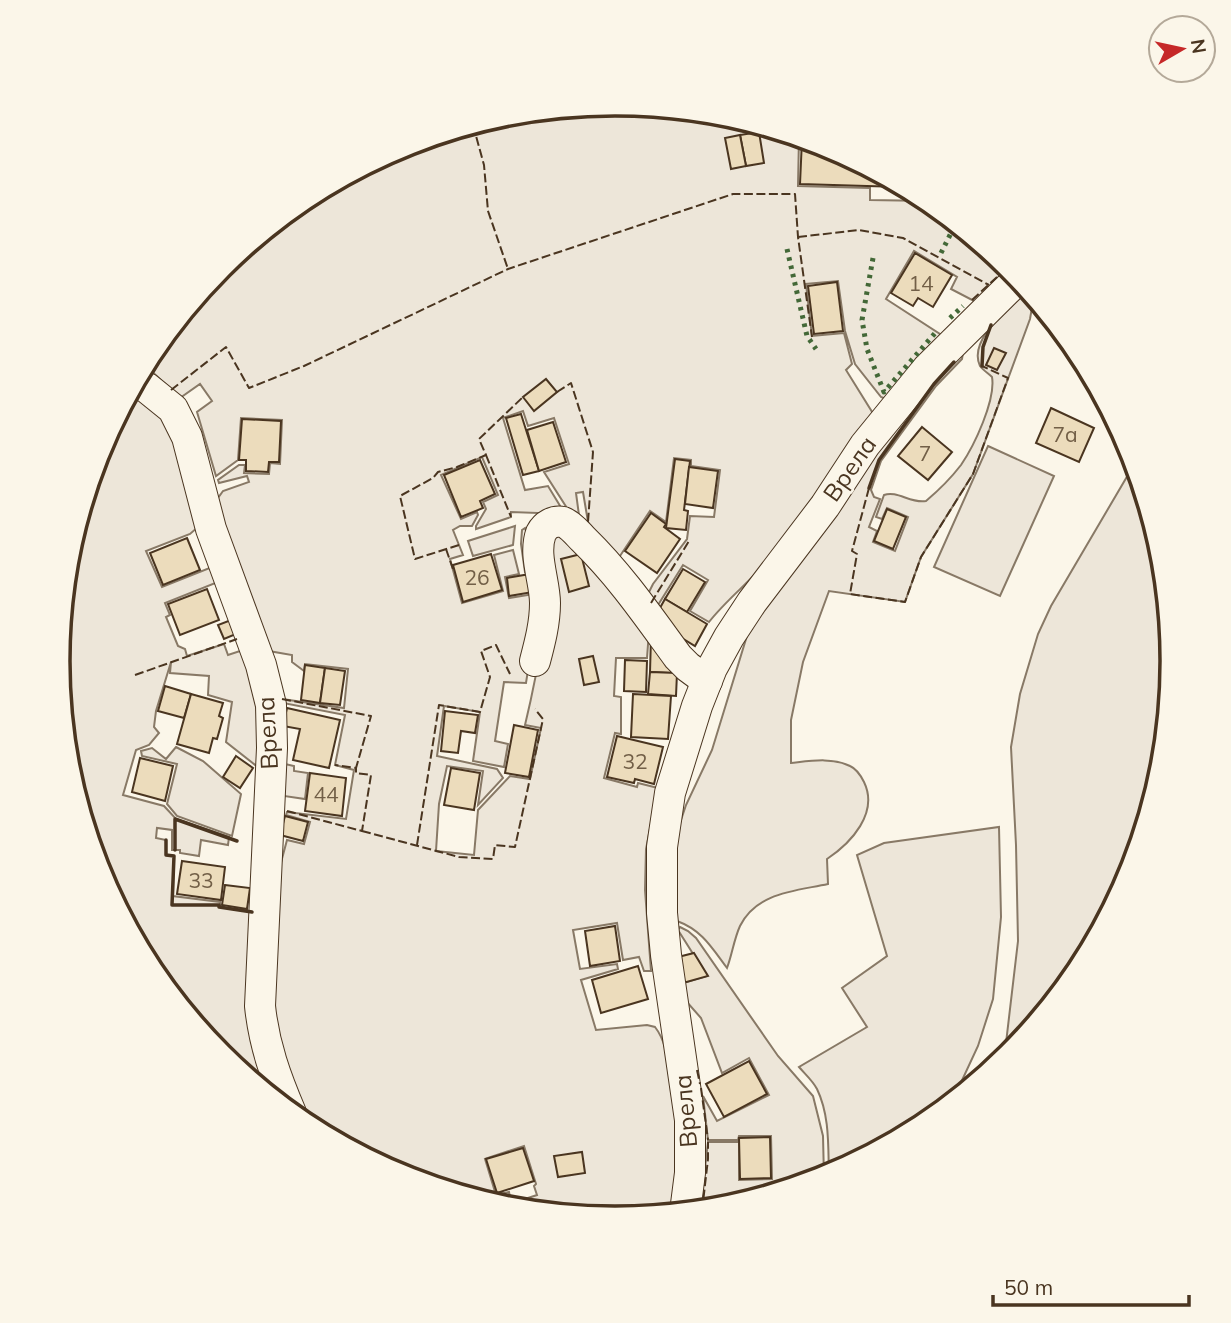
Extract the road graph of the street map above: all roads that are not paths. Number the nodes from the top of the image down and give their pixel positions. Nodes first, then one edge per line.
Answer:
1 (1011, 286) edge
2 (144, 387) edge
3 (535, 661) dead end
4 (707, 681) junction
5 (283, 1094) edge
6 (686, 1202) edge

1 - 4 street, Врела
2 - 5 street, Врела
3 - 4 street
4 - 6 street, Врела

